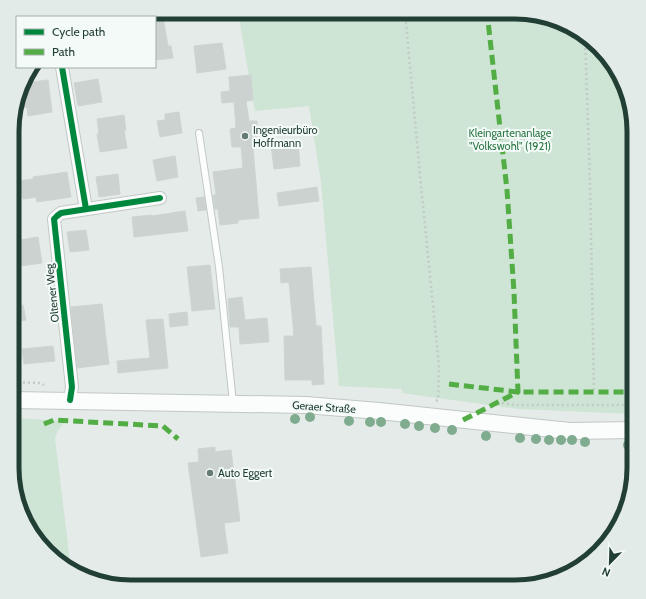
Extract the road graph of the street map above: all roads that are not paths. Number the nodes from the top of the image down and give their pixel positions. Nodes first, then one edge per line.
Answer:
1 (62, 68) edge
2 (199, 133) dead end
3 (160, 198) dead end
4 (86, 209) junction
5 (19, 400) edge
6 (70, 400) junction
7 (233, 403) junction
8 (627, 430) edge

1 - 4 street
2 - 7 lane
3 - 4 street, Oltener Weg
4 - 6 street, Oltener Weg
5 - 6 main road, Geraer Straße
6 - 7 main road, Geraer Straße
7 - 8 main road, Geraer Straße

